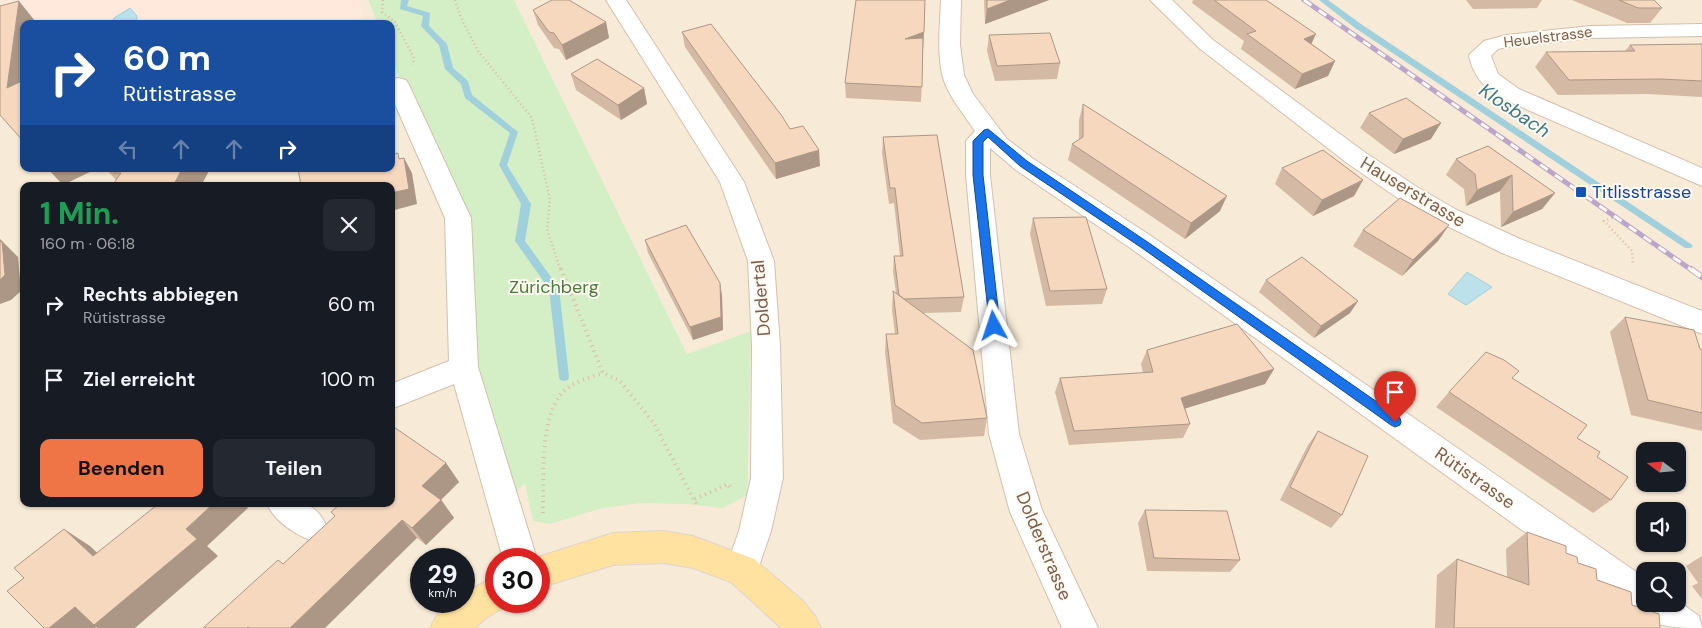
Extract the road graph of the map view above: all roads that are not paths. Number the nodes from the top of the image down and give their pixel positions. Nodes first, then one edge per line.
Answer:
1 (616, 0) edge
2 (951, 0) edge
3 (1160, 0) edge
4 (1702, 30) edge
5 (398, 85) road end
6 (988, 132) junction
7 (1702, 178) edge
8 (1702, 323) edge
9 (464, 367) junction
10 (395, 395) edge
11 (286, 507) edge
12 (310, 526) dead end
13 (517, 548) edge
14 (550, 569) edge
15 (742, 570) junction
16 (1636, 592) edge
17 (485, 600) edge
18 (1664, 612) edge
19 (448, 628) edge
20 (803, 628) edge
21 (1080, 628) edge
22 (1687, 628) edge

1 - 15 street, Doldertal
2 - 6 street
3 - 8 street, Hauserstrasse
4 - 7 street, Heuelstrasse
5 - 9 street
6 - 16 street, Rütistrasse
6 - 21 street, Dolderstrasse
9 - 10 street
9 - 13 street
11 - 12 street
14 - 15 main road
15 - 20 main road
17 - 19 main road
18 - 22 street

